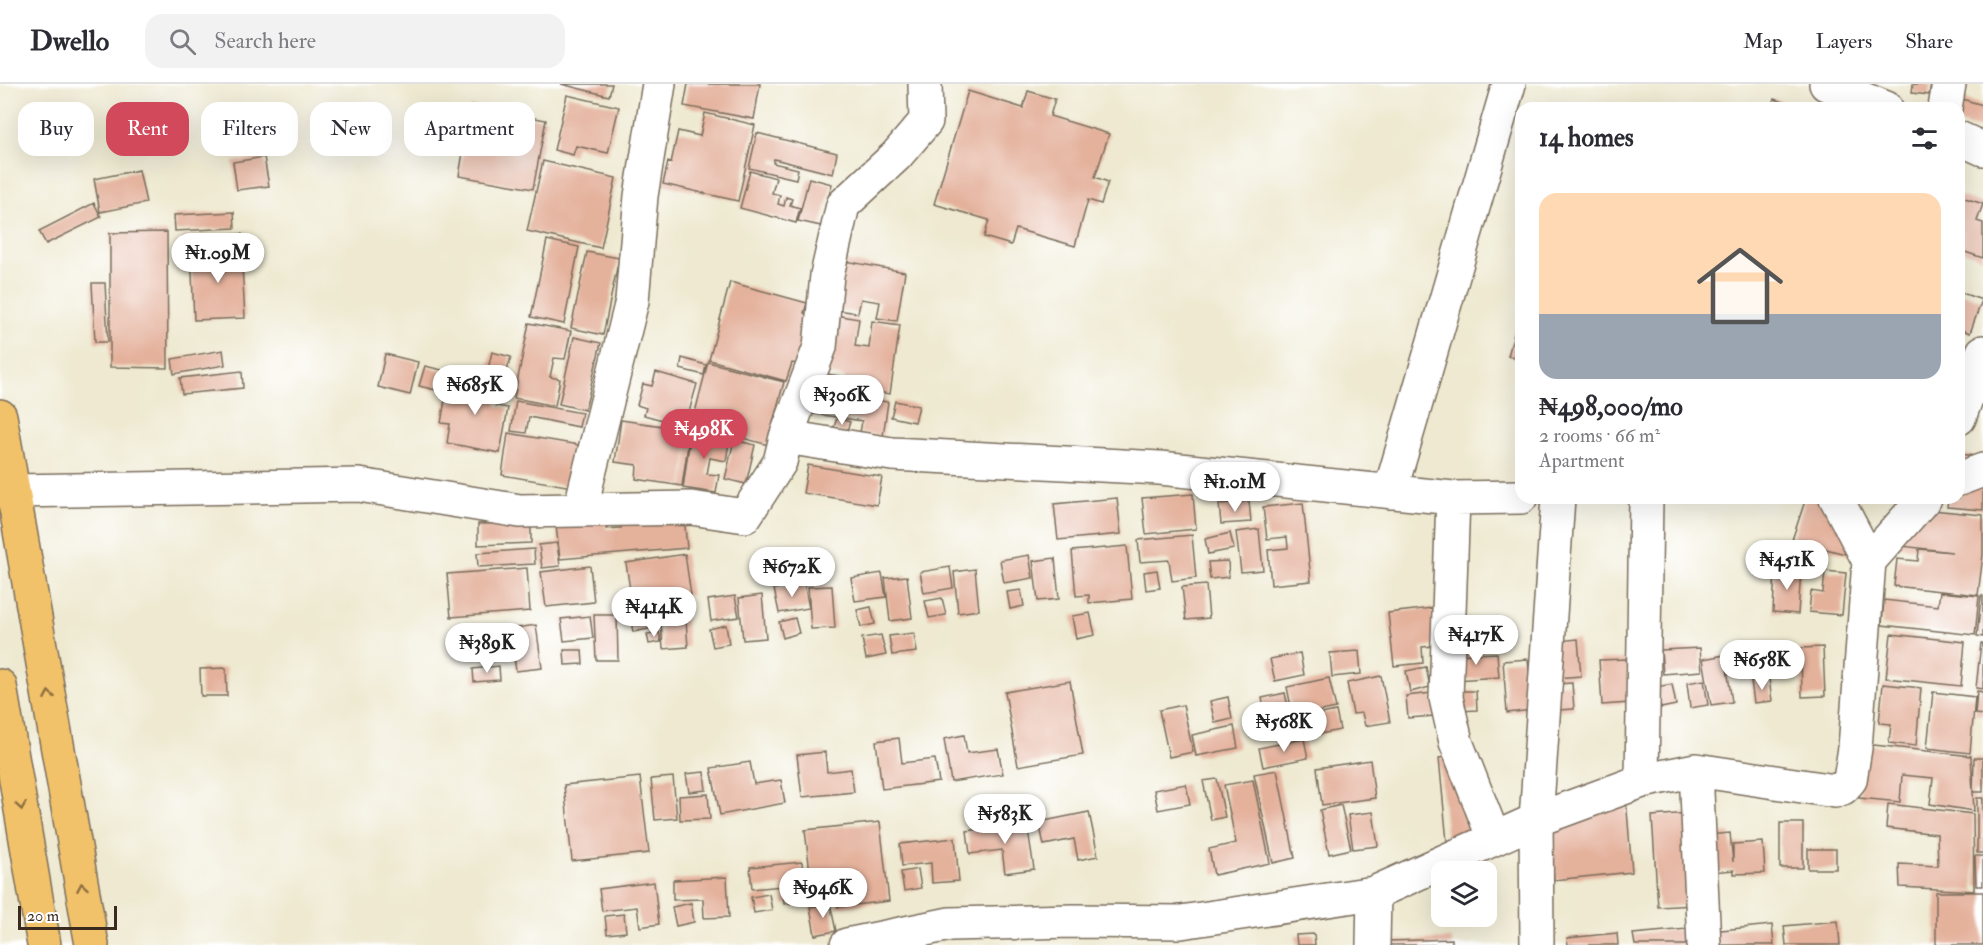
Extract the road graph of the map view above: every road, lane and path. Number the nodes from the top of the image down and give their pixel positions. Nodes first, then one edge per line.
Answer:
1 (659, 84) edge
2 (925, 84) edge
3 (1509, 84) edge
4 (1826, 84) edge
5 (1949, 84) edge
6 (1867, 102) edge
7 (1946, 102) edge
8 (1965, 141) edge
9 (1983, 149) edge
10 (1983, 352) edge
11 (1965, 402) edge
12 (0, 416) edge
13 (786, 437) junction
14 (1983, 470) edge
15 (1965, 477) edge
16 (13, 491) junction
17 (1390, 492) junction
18 (1515, 497) edge
19 (1453, 498) junction
20 (1558, 504) edge
21 (1646, 504) edge
22 (1839, 504) edge
23 (1921, 504) edge
24 (580, 510) junction
25 (1869, 561) junction
26 (0, 686) edge
27 (1696, 770) junction
28 (1642, 781) junction
29 (1536, 820) junction
30 (1494, 839) junction
31 (1374, 893) junction
32 (1074, 933) edge
33 (1181, 934) edge
34 (950, 935) edge
35 (44, 945) edge
36 (92, 945) edge
37 (847, 945) edge
38 (1373, 945) edge
39 (1537, 945) edge
40 (1704, 945) edge

1 - 24 street
2 - 13 street
3 - 17 street
4 - 6 street
5 - 7 street
8 - 9 street
10 - 11 street
12 - 16 highway
13 - 17 street
13 - 24 street
14 - 15 street
16 - 24 street
36 -> 16 highway
17 - 19 street
18 - 19 street
19 - 30 street
20 - 29 street
21 - 28 street
22 - 25 street
23 - 25 street
25 - 27 street
26 -> 35 highway
27 - 28 street
27 - 40 street
28 - 29 street
29 - 30 street
29 - 39 street
30 - 31 street
31 - 33 street
31 - 38 street
32 - 33 street
32 - 34 street
34 - 37 street

